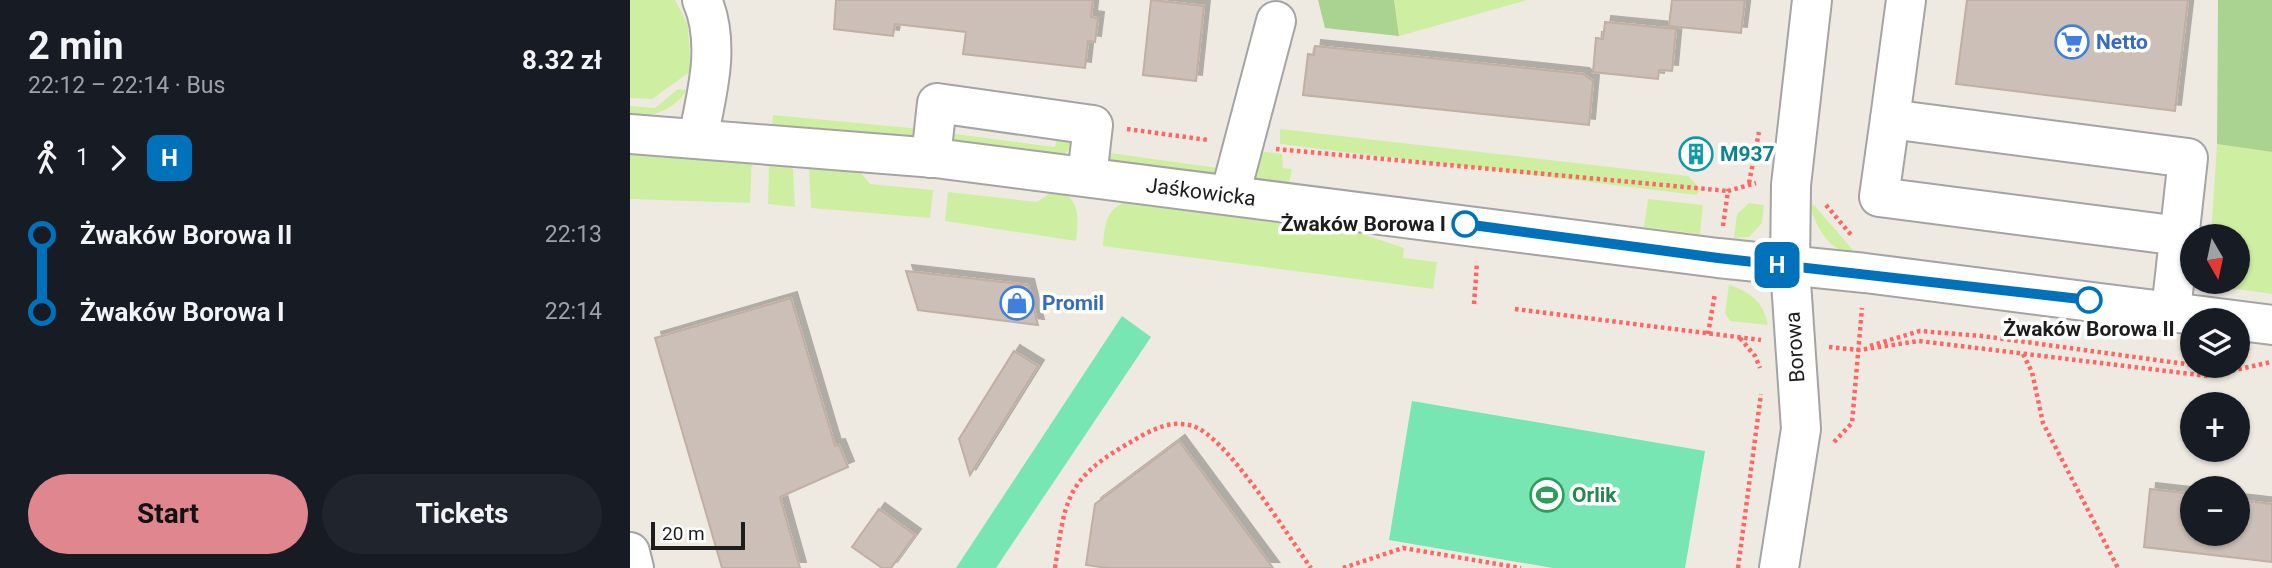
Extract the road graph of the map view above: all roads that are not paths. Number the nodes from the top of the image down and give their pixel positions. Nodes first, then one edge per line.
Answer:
1 (702, 0) edge
2 (1812, 0) edge
3 (1906, 0) edge
4 (1276, 20) dead end
5 (1890, 119) junction
6 (630, 134) edge
7 (698, 138) junction
8 (931, 158) junction
9 (1087, 177) junction
10 (1230, 195) junction
11 (2181, 224) edge
12 (2180, 236) joint
13 (1790, 267) junction
14 (2171, 311) junction
15 (2272, 325) edge
16 (630, 552) edge
17 (634, 568) edge
18 (1779, 568) edge

1 - 7 street
2 - 13 street, Borowa
3 - 5 street
4 - 10 street
5 - 11 street
5 - 12 street
6 - 7 street, Jaśkowicka
7 - 8 street, Jaśkowicka
8 - 9 street, Jaśkowicka
8 - 9 street
9 - 10 street, Jaśkowicka
10 - 13 street, Jaśkowicka
12 - 14 street
13 - 14 street, Jaśkowicka
13 - 18 street, Borowa
14 - 15 street, Jaśkowicka
16 - 17 street

